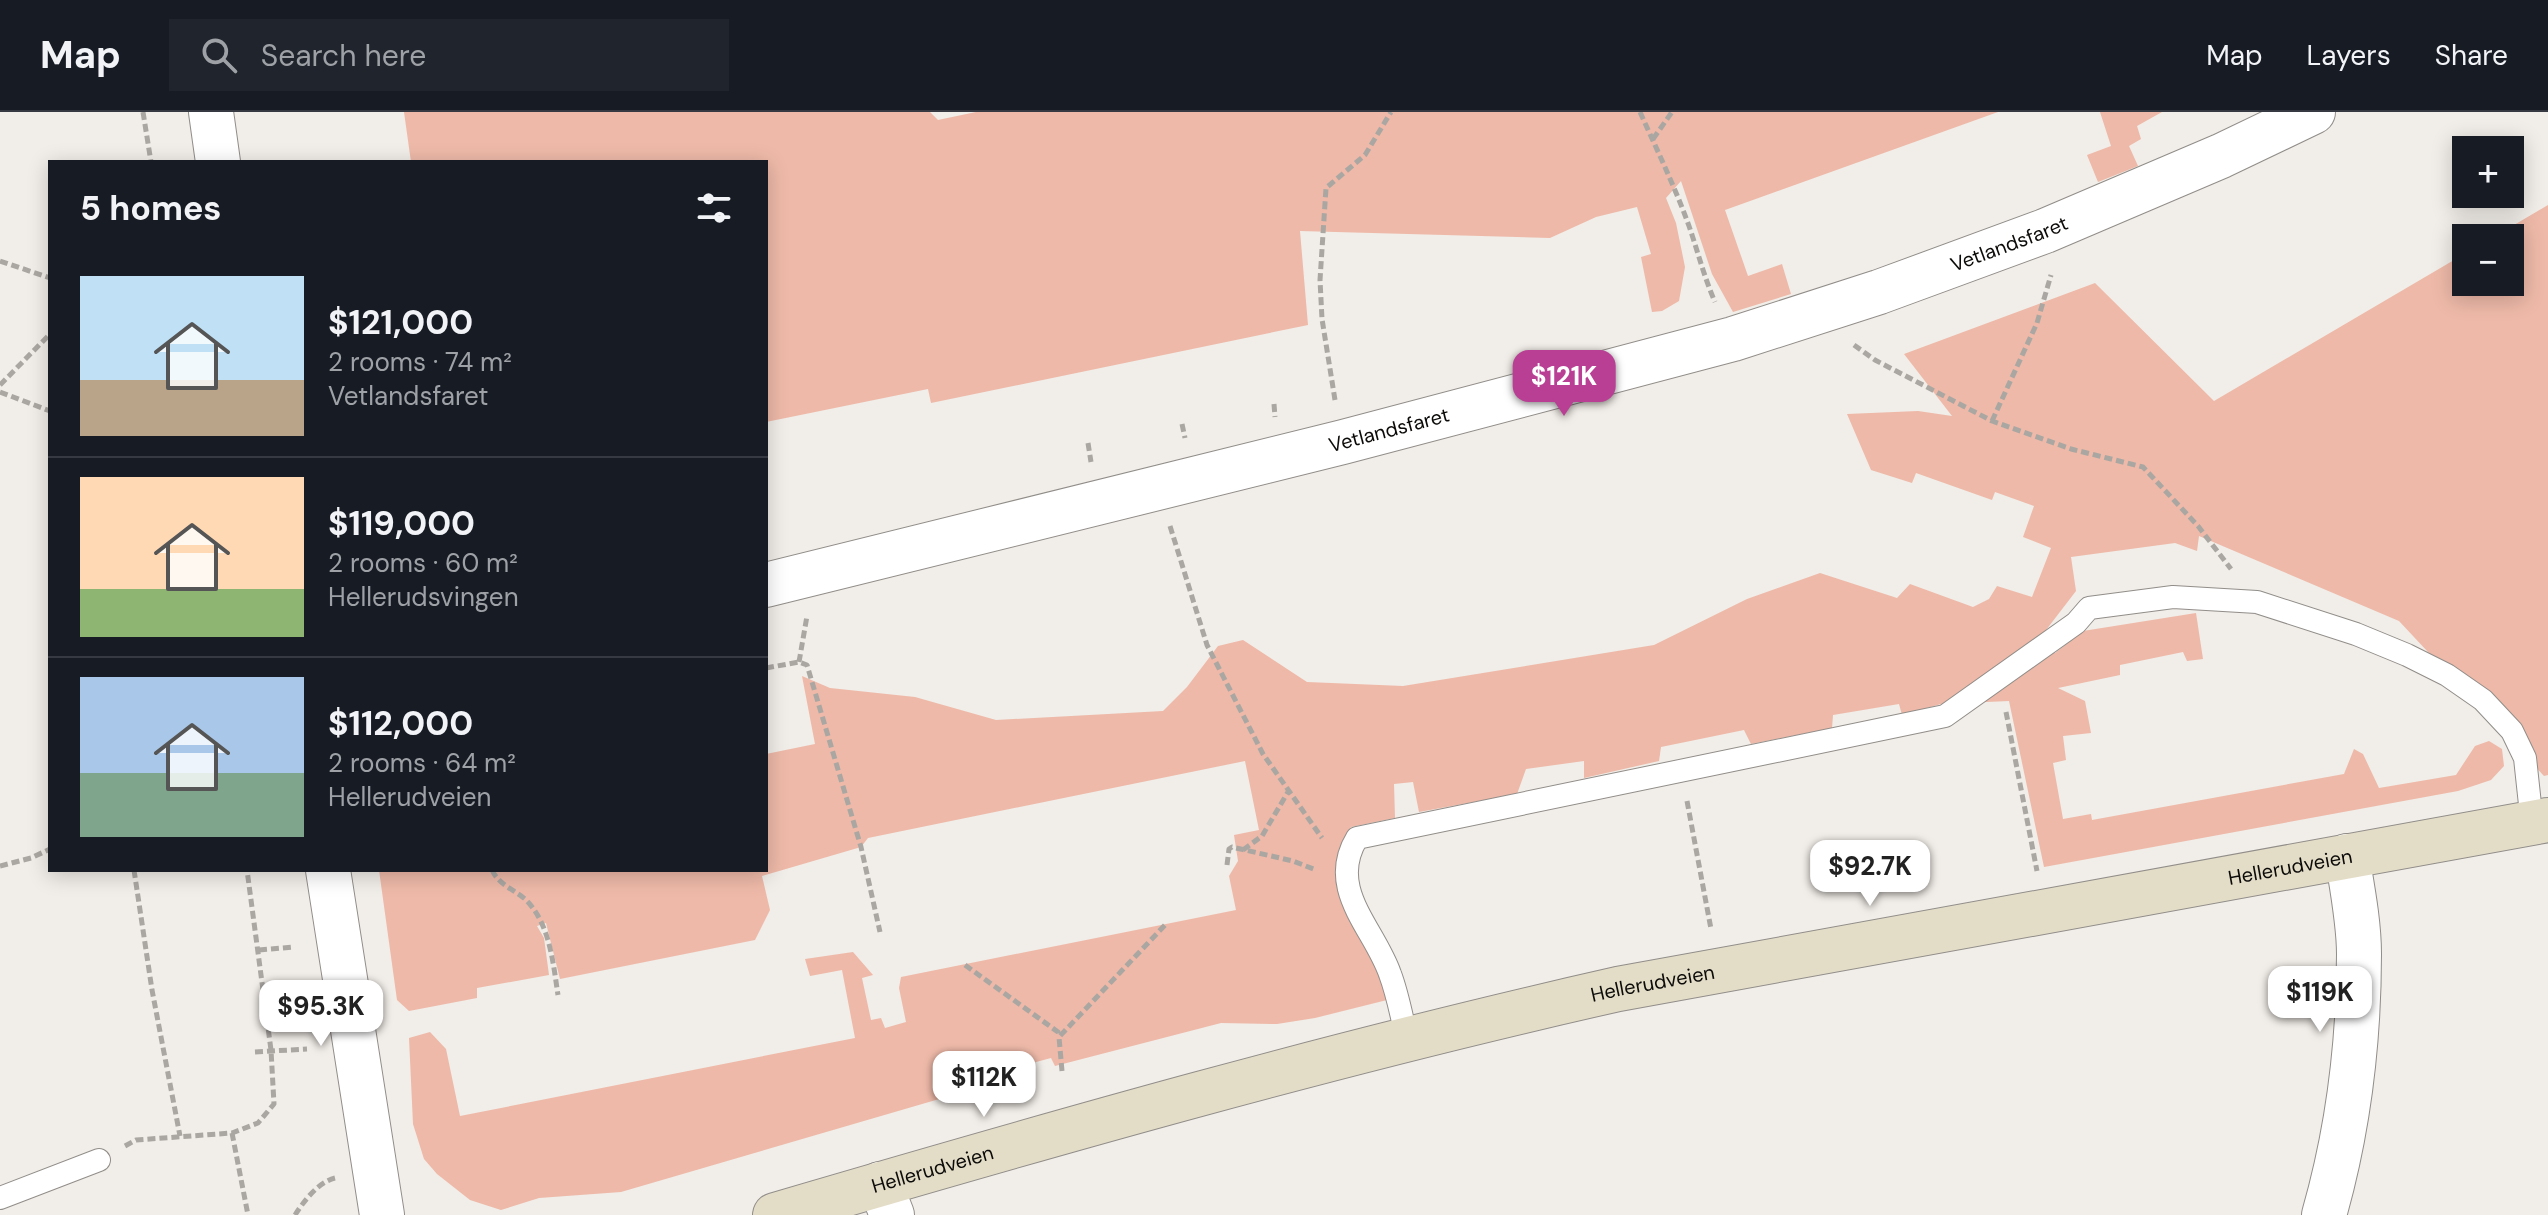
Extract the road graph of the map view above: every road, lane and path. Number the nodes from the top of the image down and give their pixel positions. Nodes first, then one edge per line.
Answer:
1 (143, 112) edge
2 (211, 112) edge
3 (1391, 112) edge
4 (1640, 112) edge
5 (1672, 112) edge
6 (2313, 112) edge
7 (1653, 139) junction
8 (151, 160) edge
9 (218, 160) edge
10 (0, 261) edge
11 (2052, 271) dead end
12 (48, 277) edge
13 (48, 336) edge
14 (1733, 339) junction
15 (1852, 344) dead end
16 (0, 385) edge
17 (0, 392) edge
18 (1274, 404) dead end
19 (48, 410) edge
20 (1275, 416) dead end
21 (1992, 421) junction
22 (1182, 424) dead end
23 (1184, 435) dead end
24 (1343, 442) junction
25 (1088, 443) dead end
26 (1090, 455) dead end
27 (1167, 513) dead end
28 (768, 585) edge
29 (2257, 602) junction
30 (809, 606) dead end
31 (799, 662) junction
32 (768, 668) edge
33 (2000, 677) junction
34 (1681, 770) junction
35 (1288, 792) junction
36 (2540, 821) edge
37 (48, 850) edge
38 (1242, 850) junction
39 (2347, 856) junction
40 (1227, 865) dead end
41 (0, 866) edge
42 (134, 872) edge
43 (247, 872) edge
44 (328, 872) edge
45 (493, 872) edge
46 (2038, 876) dead end
47 (1348, 880) junction
48 (1166, 924) dead end
49 (880, 932) dead end
50 (1712, 934) dead end
51 (293, 947) dead end
52 (259, 950) junction
53 (965, 965) dead end
54 (558, 995) dead end
55 (1059, 1037) junction
56 (1407, 1040) junction
57 (307, 1049) dead end
58 (271, 1050) junction
59 (255, 1052) dead end
60 (1062, 1071) dead end
61 (232, 1133) junction
62 (180, 1136) junction
63 (99, 1160) joint
64 (0, 1198) edge
65 (886, 1200) edge
66 (248, 1215) edge
67 (382, 1215) edge
68 (775, 1215) edge
69 (2324, 1215) edge

1 - 8 path
2 - 9 street
3 - 24 path
4 - 7 path
5 - 7 path
6 - 14 street, Vetlandsfaret
7 - 14 path
10 - 12 path
11 - 21 path
13 - 16 path
14 - 24 street, Vetlandsfaret
15 - 21 path
17 - 19 path
18 - 20 path
21 - 29 path
22 - 23 path
24 - 28 street, Vetlandsfaret
25 - 26 path
27 - 35 path
29 - 33 lane
29 - 36 lane
30 - 31 path
31 - 32 path
31 - 49 path
33 - 34 lane
33 - 46 path
34 - 47 lane
34 - 50 path
35 - 38 path
35 - 47 path
36 - 39 main road, Hellerudveien
37 - 41 path
38 - 40 path
38 - 47 path
39 - 56 main road, Hellerudveien
39 - 69 street
42 - 62 path
43 - 52 path
44 - 67 street
45 - 54 path
47 - 56 lane
48 - 55 path
51 - 52 path
52 - 58 path
53 - 55 path
55 - 60 path
56 - 65 main road, Hellerudveien
57 - 58 path
58 - 59 path
58 - 61 path
61 - 62 path
61 - 66 path
62 - 63 path
63 - 64 lane
65 - 68 main road, Hellerudveien

